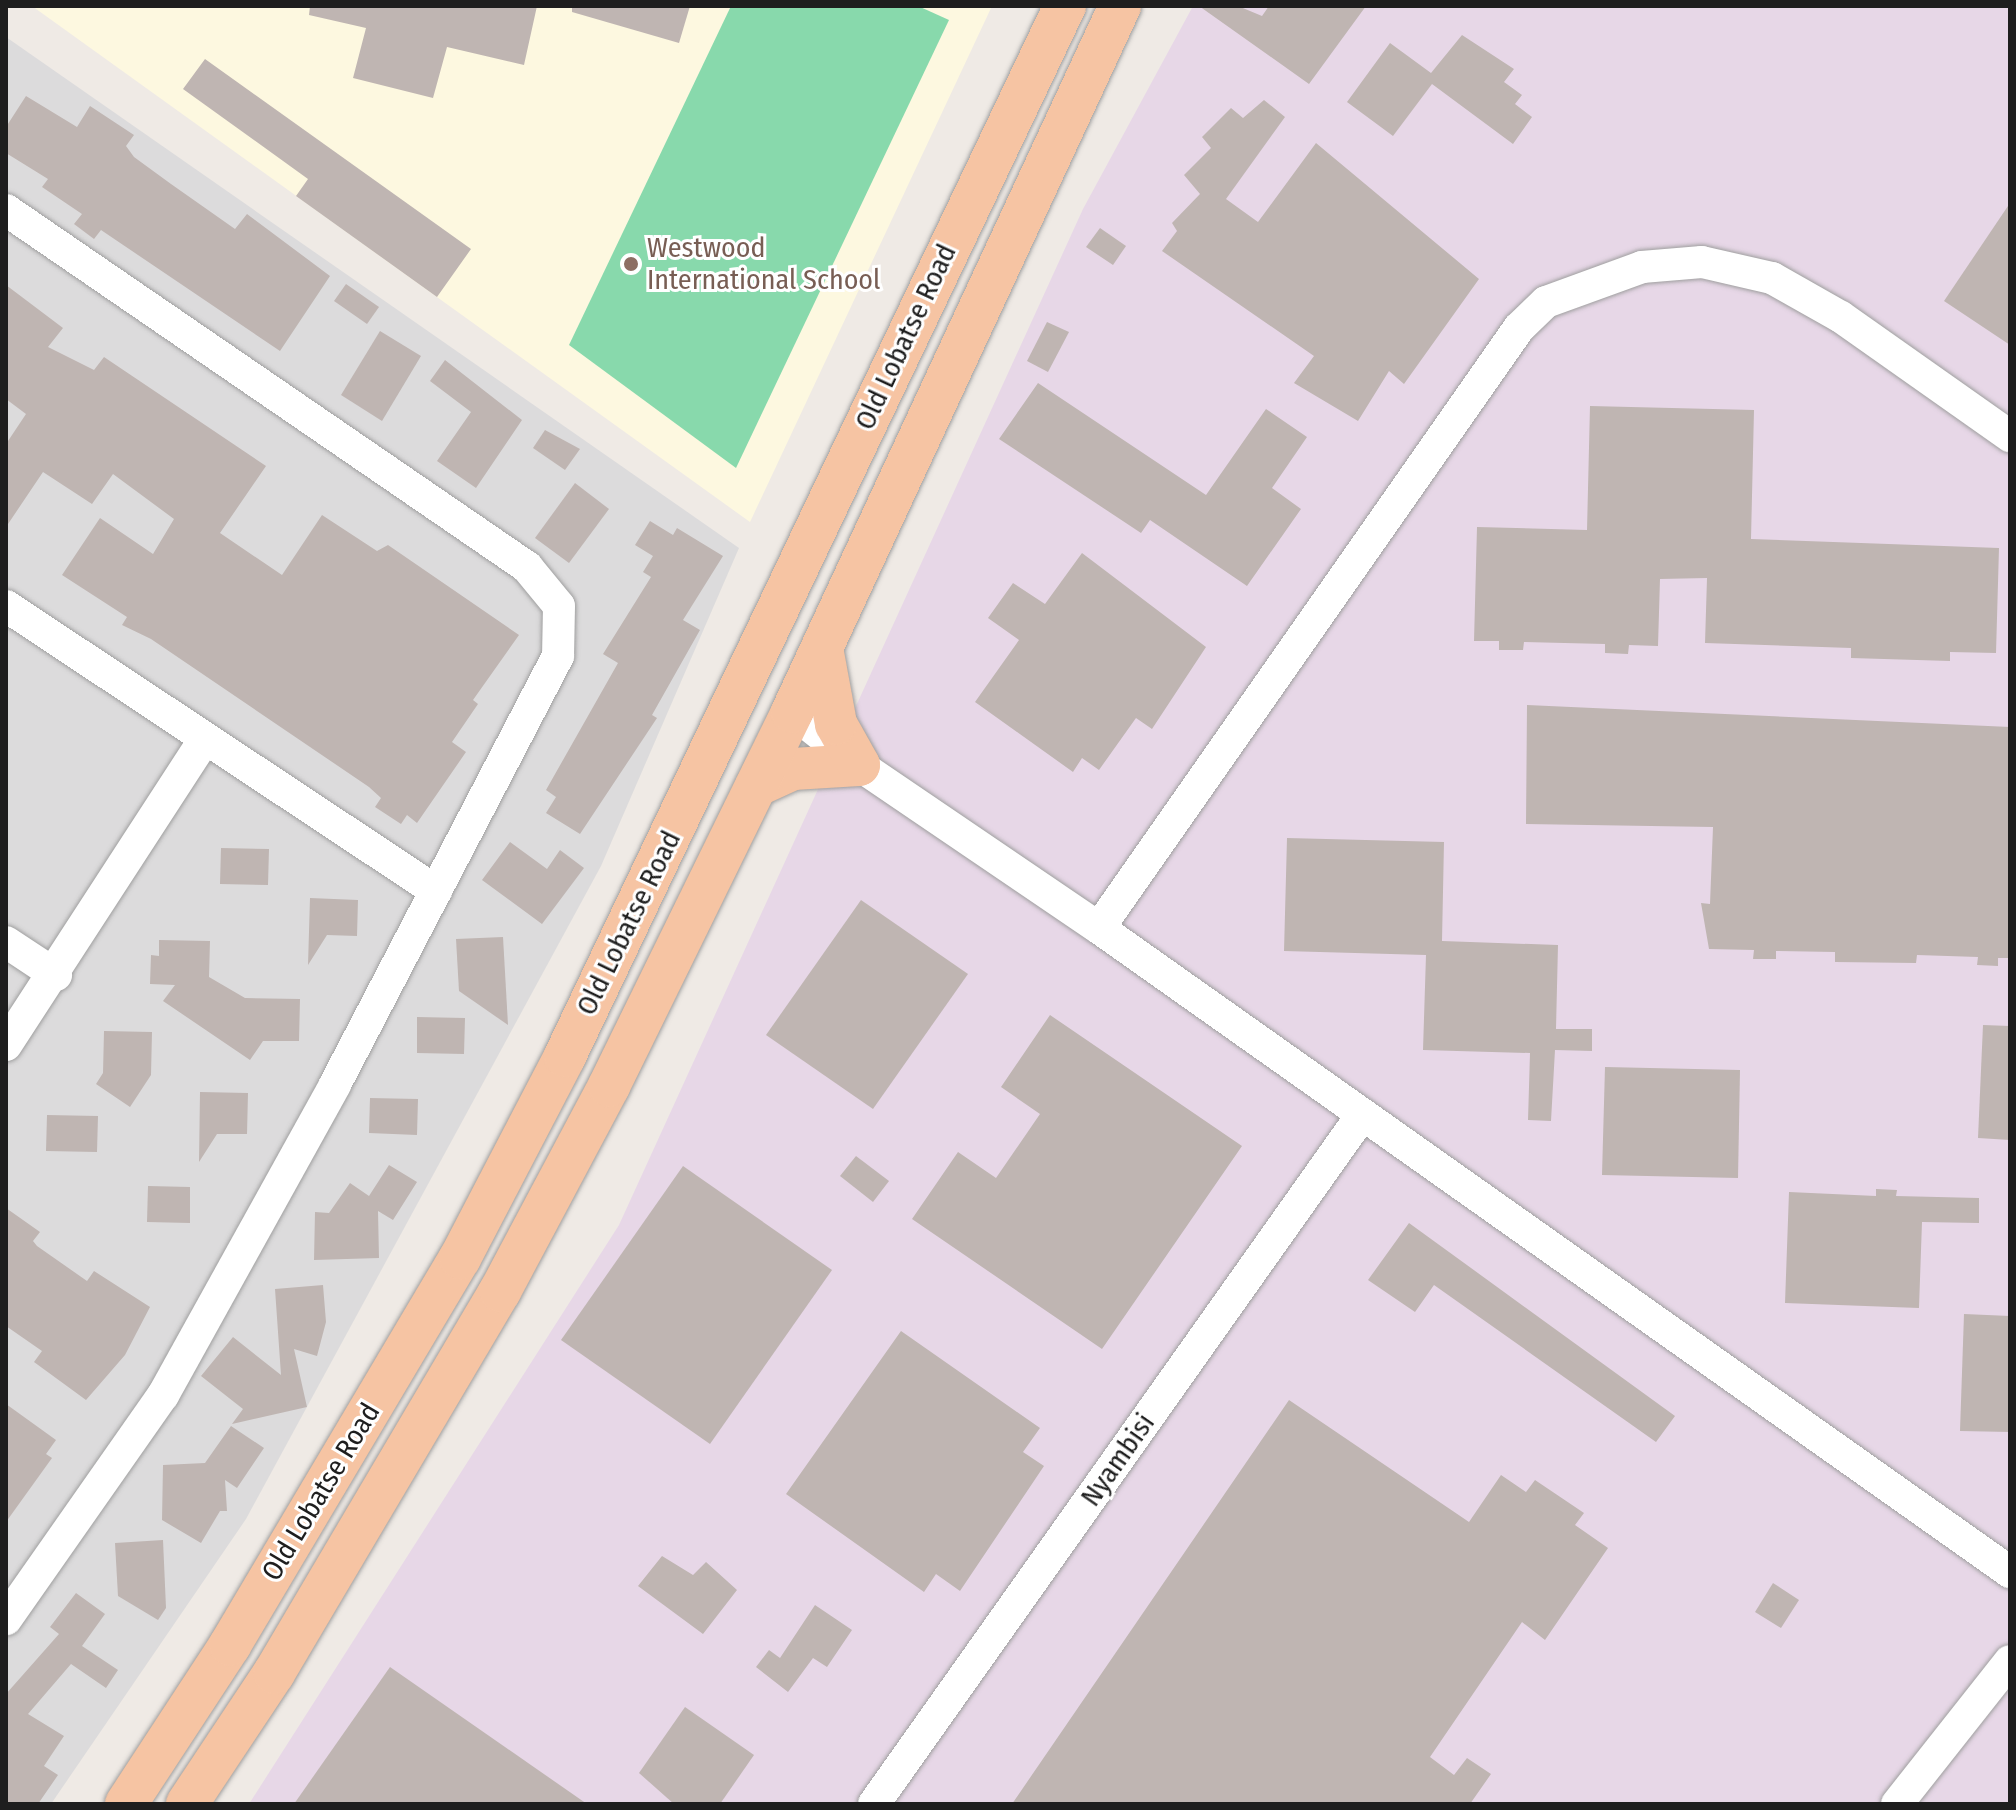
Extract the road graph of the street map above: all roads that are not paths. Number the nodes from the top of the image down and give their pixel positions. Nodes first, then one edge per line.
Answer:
1 (1065, 6) edge
2 (1120, 6) edge
3 (6, 210) edge
4 (2010, 436) edge
5 (6, 606) edge
6 (776, 621) junction
7 (822, 648) junction
8 (792, 712) junction
9 (726, 721) junction
10 (204, 740) junction
11 (859, 765) junction
12 (756, 786) junction
13 (436, 891) junction
14 (1099, 928) junction
15 (6, 942) edge
16 (56, 975) junction
17 (6, 1045) edge
18 (1362, 1115) junction
19 (2010, 1572) edge
20 (6, 1619) edge
21 (2010, 1661) edge
22 (126, 1804) edge
23 (187, 1804) edge
24 (874, 1804) edge
25 (1897, 1804) edge

1 - 6 main road, Old Lobatse Road
2 - 7 main road, Old Lobatse Road
3 - 13 street
4 - 14 street
5 - 10 street
6 - 8 main road
6 - 9 main road, Old Lobatse Road
7 - 8 main road, Old Lobatse Road
7 - 11 main road
8 - 9 main road
8 - 11 street
8 - 12 main road, Old Lobatse Road
9 - 22 main road, Old Lobatse Road
10 - 13 street
10 - 16 street
11 - 12 main road
11 - 14 street
12 - 23 main road, Old Lobatse Road
13 - 20 street
14 - 18 street
15 - 16 street
16 - 17 street
18 - 19 street
18 - 24 street, Nyambisi
21 - 25 street

